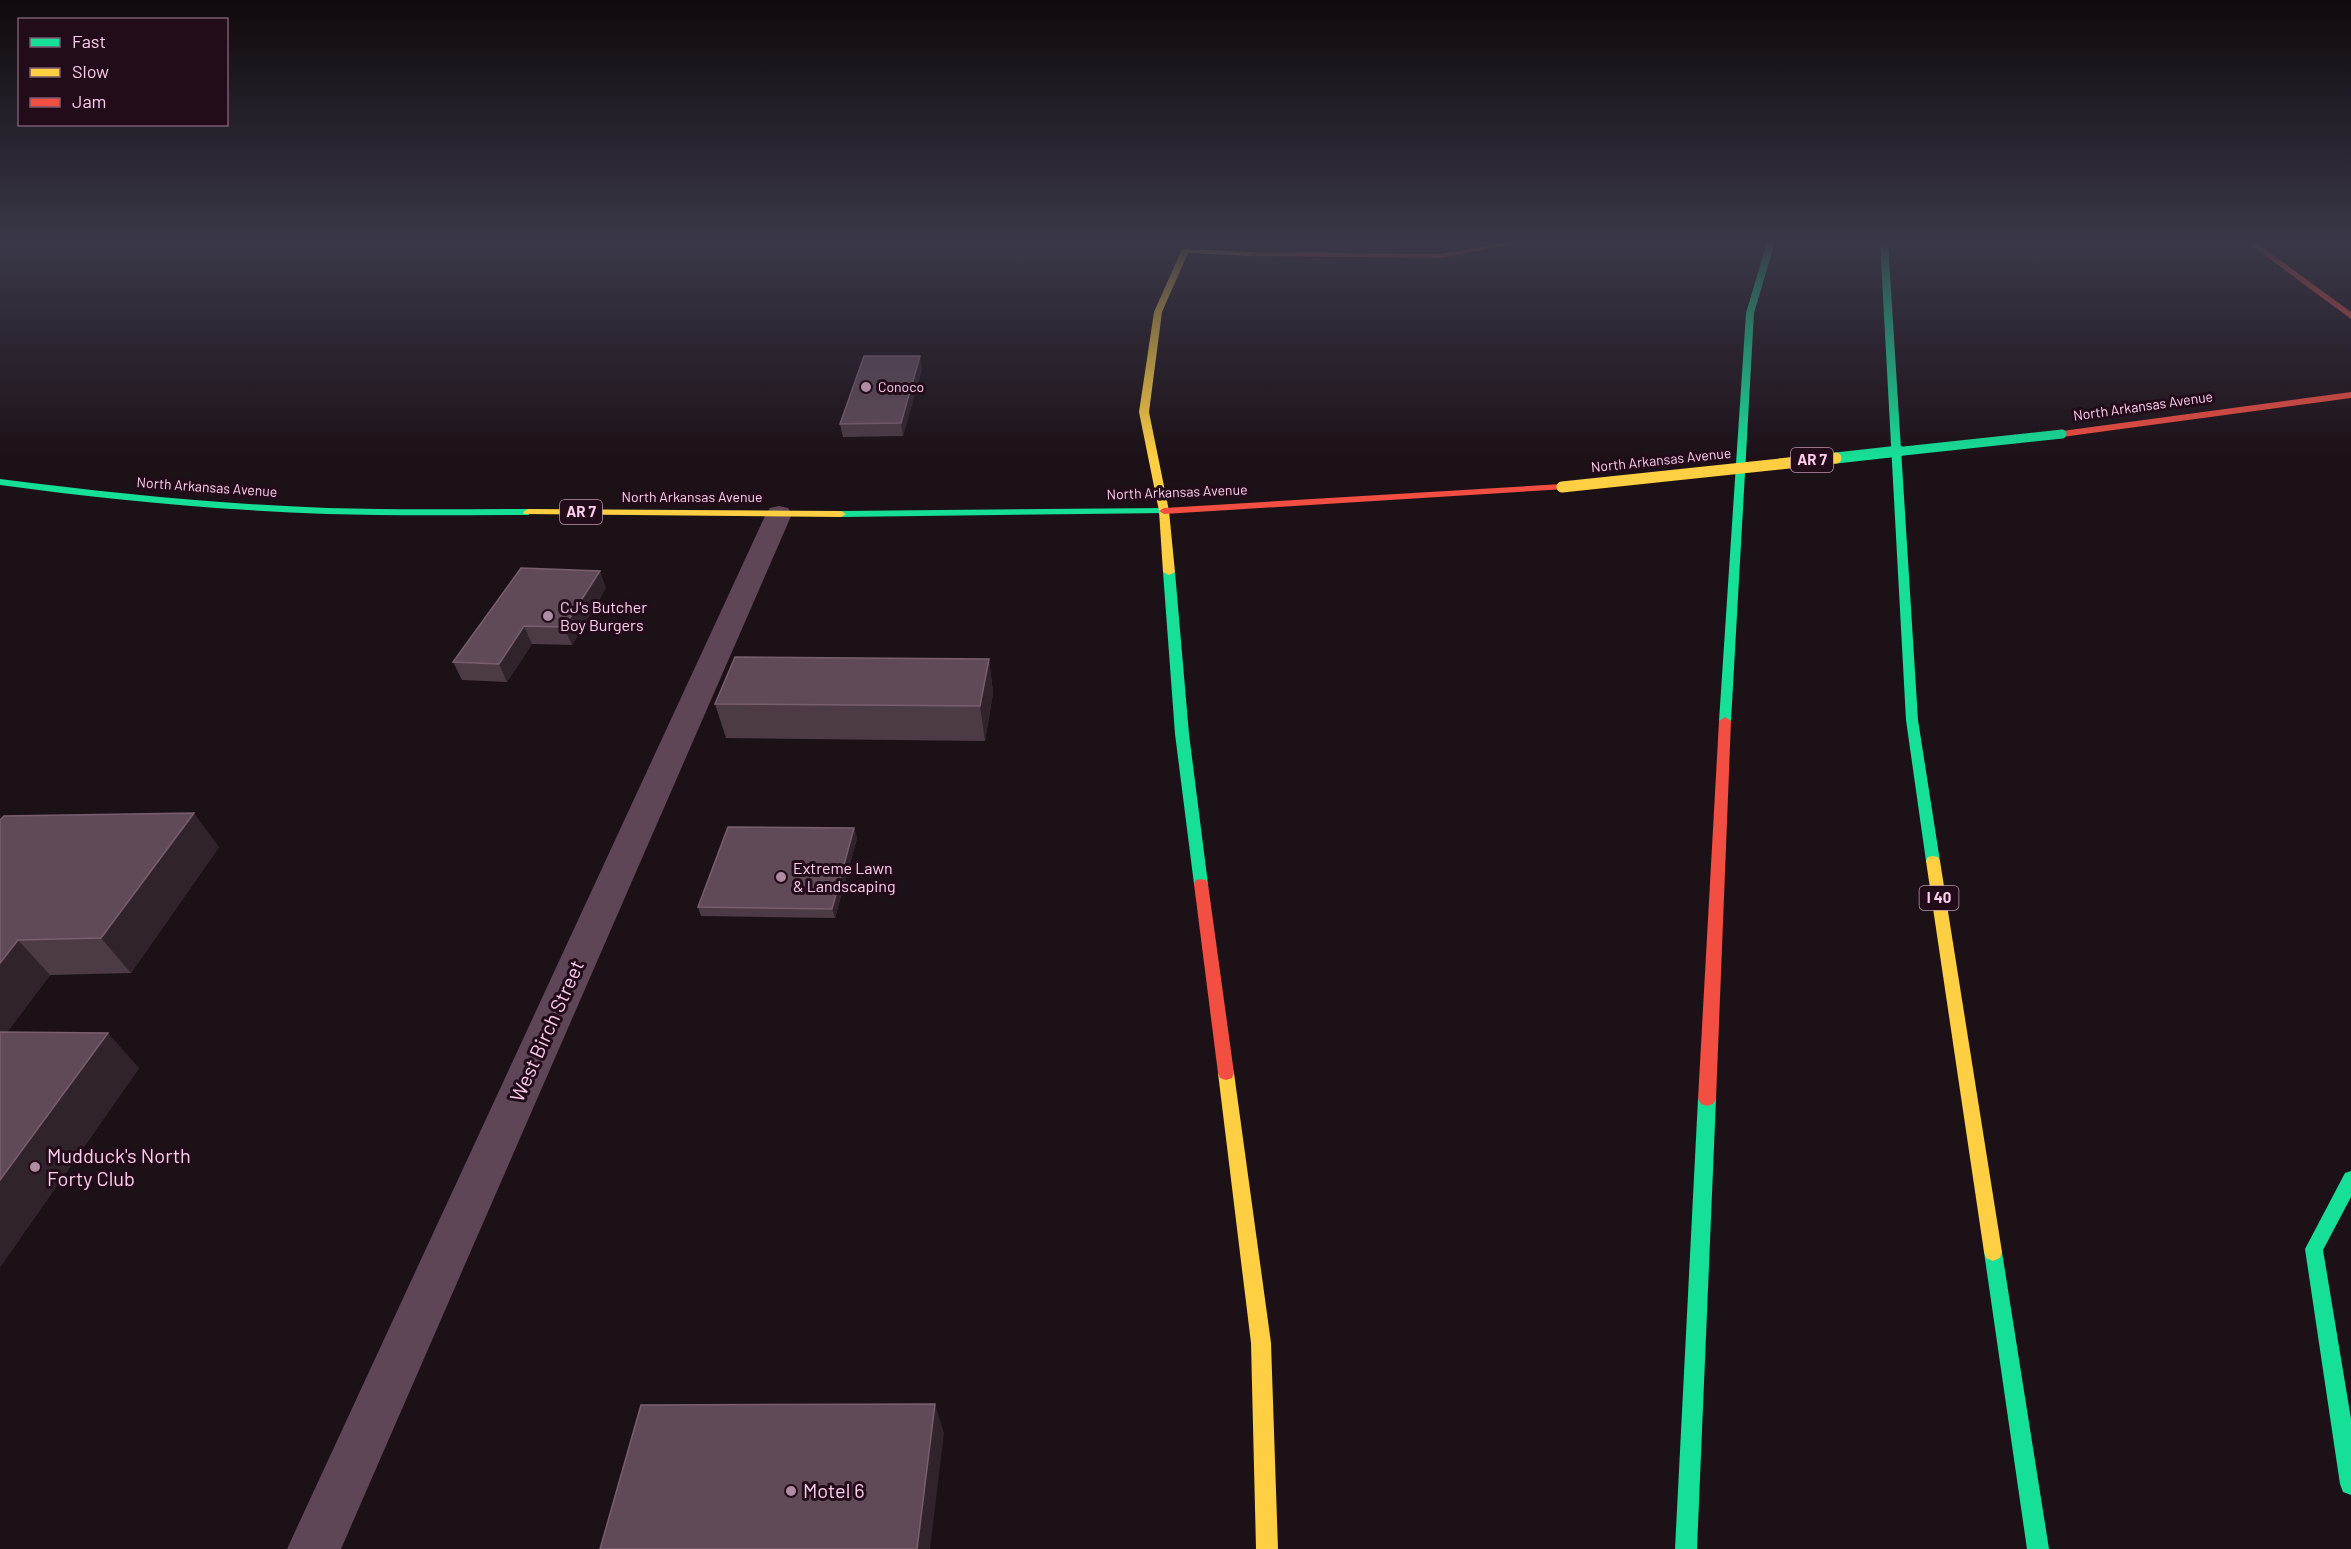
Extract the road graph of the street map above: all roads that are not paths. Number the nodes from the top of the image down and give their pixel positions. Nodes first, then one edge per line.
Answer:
1 (1158, 314) edge
2 (1750, 314) edge
3 (1888, 314) edge
4 (2351, 395) edge
5 (0, 482) edge
6 (1164, 511) junction
7 (779, 514) junction
8 (2351, 1179) edge
9 (2351, 1484) edge
10 (314, 1549) edge
11 (1267, 1549) edge
12 (1686, 1549) edge
13 (2038, 1549) edge

1 - 6 main road
2 - 12 main road
3 - 13 main road, I 40
4 - 6 main road, North Arkansas Avenue / AR 7, bridge
5 - 7 main road, North Arkansas Avenue / AR 7
6 - 7 main road, North Arkansas Avenue / AR 7
6 - 11 main road
7 - 10 street, West Birch Street
8 - 9 main road

